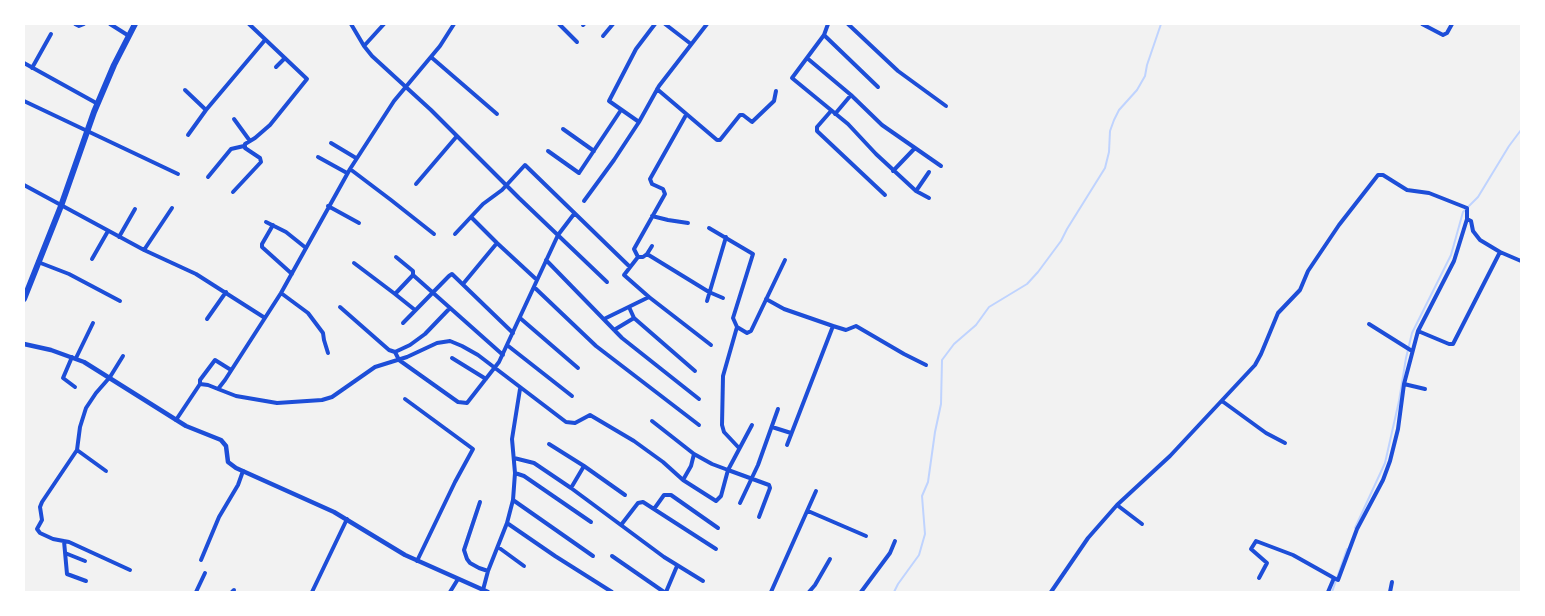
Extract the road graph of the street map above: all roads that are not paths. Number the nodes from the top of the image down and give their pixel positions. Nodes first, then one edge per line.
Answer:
1 (75, 24) edge
2 (84, 24) edge
3 (110, 24) edge
4 (135, 24) edge
5 (249, 24) edge
6 (350, 24) edge
7 (384, 24) edge
8 (454, 24) edge
9 (559, 24) edge
10 (613, 24) edge
11 (656, 24) edge
12 (664, 24) edge
13 (707, 24) edge
14 (828, 24) edge
15 (848, 24) edge
16 (1422, 24) edge
17 (1452, 24) edge
18 (51, 34) dead end
19 (824, 35) junction
20 (129, 36) junction
21 (604, 36) dead end
22 (265, 40) junction
23 (577, 42) dead end
24 (691, 44) junction
25 (364, 46) junction
26 (431, 57) junction
27 (285, 58) junction
28 (807, 58) junction
29 (24, 64) edge
30 (276, 67) dead end
31 (32, 68) junction
32 (406, 87) junction
33 (878, 87) dead end
34 (657, 89) junction
35 (185, 90) dead end
36 (776, 91) dead end
37 (851, 95) junction
38 (24, 101) edge
39 (98, 104) junction
40 (946, 106) dead end
41 (206, 110) junction
42 (621, 110) junction
43 (833, 112) junction
44 (497, 114) dead end
45 (686, 115) junction
46 (234, 119) dead end
47 (639, 122) junction
48 (563, 129) dead end
49 (87, 132) junction
50 (188, 135) dead end
51 (457, 136) junction
52 (250, 141) junction
53 (331, 143) dead end
54 (244, 146) junction
55 (915, 148) junction
56 (548, 151) dead end
57 (594, 151) junction
58 (318, 157) dead end
59 (356, 158) junction
60 (941, 166) dead end
61 (348, 171) junction
62 (894, 171) junction
63 (929, 172) dead end
64 (178, 174) dead end
65 (208, 177) dead end
66 (416, 184) dead end
67 (24, 185) edge
68 (507, 185) junction
69 (916, 191) junction
70 (233, 192) dead end
71 (885, 194) dead end
72 (929, 198) dead end
73 (584, 201) dead end
74 (61, 206) junction
75 (328, 206) junction
76 (172, 208) dead end
77 (135, 209) dead end
78 (574, 214) junction
79 (652, 216) junction
80 (471, 217) junction
81 (1467, 219) junction
82 (266, 222) dead end
83 (360, 223) dead end
84 (688, 223) dead end
85 (273, 225) junction
86 (709, 228) dead end
87 (108, 230) junction
88 (434, 234) dead end
89 (456, 234) dead end
90 (558, 234) junction
91 (119, 237) junction
92 (726, 237) junction
93 (497, 243) junction
94 (652, 246) dead end
95 (306, 248) junction
96 (144, 250) junction
97 (1500, 252) junction
98 (647, 254) junction
99 (396, 256) dead end
100 (638, 257) junction
101 (92, 260) dead end
102 (546, 260) junction
103 (785, 260) dead end
104 (1521, 261) edge
105 (38, 262) junction
106 (354, 263) dead end
107 (630, 267) junction
108 (292, 274) junction
109 (413, 275) junction
110 (537, 280) junction
111 (607, 282) dead end
112 (463, 284) junction
113 (534, 287) junction
114 (226, 292) junction
115 (709, 292) junction
116 (281, 293) junction
117 (433, 293) junction
118 (395, 294) junction
119 (24, 295) edge
120 (649, 297) junction
121 (723, 298) dead end
122 (766, 299) junction
123 (120, 301) dead end
124 (707, 301) dead end
125 (340, 307) dead end
126 (629, 307) junction
127 (450, 308) junction
128 (415, 310) junction
129 (265, 318) junction
130 (520, 318) junction
131 (634, 318) junction
132 (207, 319) dead end
133 (604, 319) junction
134 (403, 322) dead end
135 (94, 323) dead end
136 (1369, 324) dead end
137 (833, 326) junction
138 (738, 328) junction
139 (614, 330) junction
140 (1418, 331) junction
141 (513, 333) junction
142 (24, 344) edge
143 (507, 345) junction
144 (711, 345) dead end
145 (1412, 351) junction
146 (328, 352) dead end
147 (395, 352) junction
148 (503, 355) junction
149 (123, 356) dead end
150 (74, 358) junction
151 (452, 358) dead end
152 (399, 360) junction
153 (926, 365) dead end
154 (495, 368) junction
155 (578, 368) dead end
156 (231, 370) junction
157 (695, 371) dead end
158 (108, 376) junction
159 (486, 379) junction
160 (200, 384) junction
161 (1404, 384) junction
162 (75, 387) dead end
163 (218, 389) junction
164 (520, 389) junction
165 (1425, 389) dead end
166 (572, 396) dead end
167 (405, 399) dead end
168 (699, 399) dead end
169 (1222, 402) junction
170 (778, 409) dead end
171 (176, 420) junction
172 (652, 422) dead end
173 (752, 424) dead end
174 (699, 425) dead end
175 (772, 427) junction
176 (791, 433) junction
177 (1285, 443) dead end
178 (549, 444) dead end
179 (787, 445) dead end
180 (739, 448) junction
181 (77, 450) junction
182 (694, 454) junction
183 (514, 458) junction
184 (584, 466) junction
185 (728, 470) junction
186 (106, 471) dead end
187 (243, 471) junction
188 (515, 473) junction
189 (751, 478) junction
190 (683, 480) junction
191 (571, 488) junction
192 (816, 491) dead end
193 (625, 495) dead end
194 (513, 500) junction
195 (480, 502) dead end
196 (740, 503) dead end
197 (1117, 505) junction
198 (654, 509) junction
199 (808, 511) junction
200 (759, 516) dead end
201 (347, 519) junction
202 (590, 522) dead end
203 (507, 523) junction
204 (1142, 524) dead end
205 (621, 525) junction
206 (718, 528) dead end
207 (866, 536) dead end
208 (64, 541) junction
209 (895, 541) dead end
210 (498, 547) junction
211 (716, 549) dead end
212 (65, 553) junction
213 (593, 556) dead end
214 (612, 556) dead end
215 (830, 559) dead end
216 (201, 560) dead end
217 (86, 561) dead end
218 (417, 561) junction
219 (524, 566) dead end
220 (676, 566) junction
221 (130, 570) dead end
222 (488, 571) junction
223 (205, 574) dead end
224 (1259, 578) dead end
225 (1334, 578) junction
226 (458, 579) junction
227 (86, 581) dead end
228 (703, 581) dead end
229 (1392, 582) dead end
230 (486, 591) edge
231 (196, 592) edge
232 (312, 592) edge
233 (450, 592) edge
234 (612, 592) edge
235 (665, 592) edge
236 (771, 592) edge
237 (809, 592) edge
238 (861, 592) edge
239 (1051, 592) edge
240 (1328, 592) edge
241 (1390, 592) edge

1 - 2 street
3 - 20 street
4 - 20 highway
5 - 22 street
6 - 25 street
7 - 25 street
8 - 26 street
9 - 23 street
10 - 21 street
11 - 42 street
12 - 24 street
13 - 24 street
14 - 19 street
15 - 40 street
16 - 17 street
18 - 31 street
19 - 28 street
19 - 33 street
20 - 39 highway
22 - 27 street
22 - 41 street
24 - 34 street
25 - 32 street
26 - 32 street
26 - 44 street
27 - 30 street
27 - 52 street
28 - 37 street
28 - 43 street
29 - 31 street
31 - 39 street
32 - 51 street
32 - 59 street
34 - 45 street
34 - 47 street
35 - 41 street
36 - 45 street
37 - 43 street
37 - 55 street
38 - 49 street
39 - 49 highway
41 - 50 street
42 - 47 street
42 - 57 street
43 - 62 street
43 - 71 street
45 - 79 street
46 - 52 street
47 - 73 street
48 - 57 street
49 - 64 street
49 - 74 highway
51 - 66 street
51 - 68 street
52 - 54 street
53 - 59 street
54 - 65 street
54 - 70 street
55 - 60 street
55 - 62 street
56 - 57 street
58 - 61 street
59 - 61 street
61 - 75 street
61 - 88 street
62 - 69 street
63 - 69 street
67 - 74 street
68 - 78 street
68 - 80 street
68 - 90 street
69 - 72 street
74 - 87 street
74 - 105 highway
75 - 83 street
75 - 95 street
76 - 96 street
77 - 91 street
78 - 90 street
78 - 107 street
79 - 84 street
79 - 100 street
80 - 89 street
80 - 93 street
81 - 97 street
81 - 140 street
81 - 169 street
82 - 85 street
85 - 95 street
85 - 108 street
86 - 92 street
87 - 91 street
87 - 101 street
90 - 102 street
90 - 111 street
91 - 96 street
92 - 115 street
92 - 138 street
93 - 110 street
93 - 112 street
94 - 98 street
95 - 108 street
96 - 114 street
97 - 104 street
97 - 140 street
98 - 100 street
98 - 115 street
99 - 109 street
100 - 107 street
102 - 110 street
102 - 133 street
103 - 122 street
105 - 119 highway
105 - 123 street
106 - 118 street
107 - 120 street
108 - 116 street
109 - 117 street
109 - 118 street
110 - 113 street
112 - 117 street
112 - 141 street
113 - 130 street
113 - 174 street
114 - 129 street
114 - 132 street
115 - 121 street
115 - 124 street
116 - 129 street
116 - 146 street
117 - 127 street
117 - 128 street
118 - 128 street
120 - 126 street
120 - 144 street
122 - 137 street
122 - 138 street
125 - 147 street
126 - 131 street
126 - 133 street
127 - 147 street
127 - 148 street
128 - 134 street
129 - 156 street
130 - 141 street
130 - 155 street
131 - 139 street
131 - 157 street
133 - 139 street
135 - 150 street
136 - 145 street
137 - 153 street
137 - 176 street
138 - 180 street
139 - 168 street
140 - 145 street
141 - 143 street
142 - 150 street
143 - 148 street
143 - 166 street
145 - 161 street
147 - 152 street
148 - 154 street
149 - 158 street
150 - 158 street
150 - 162 street
151 - 159 street
152 - 154 street
152 - 159 street
152 - 163 street
154 - 159 street
154 - 164 street
156 - 160 street
156 - 163 street
158 - 171 street
158 - 181 street
160 - 163 street
160 - 171 street
161 - 165 street
161 - 225 street
164 - 183 street
164 - 190 street
167 - 218 street
169 - 177 street
169 - 197 street
170 - 175 street
171 - 187 street
172 - 182 street
173 - 180 street
175 - 176 street
175 - 189 street
176 - 179 street
178 - 184 street
180 - 185 street
181 - 186 street
181 - 208 street
182 - 185 street
182 - 190 street
183 - 188 street
183 - 191 street
184 - 191 street
184 - 193 street
185 - 189 street
185 - 190 street
187 - 201 street
187 - 216 street
188 - 194 street
188 - 202 street
189 - 196 street
189 - 200 street
191 - 205 street
192 - 199 street
194 - 203 street
194 - 213 street
195 - 222 street
197 - 204 street
197 - 239 street
198 - 205 street
198 - 206 street
198 - 211 street
199 - 207 street
199 - 236 street
201 - 218 street
201 - 232 street
203 - 210 street
203 - 234 street
205 - 220 street
208 - 212 street
208 - 221 street
209 - 238 street
210 - 219 street
210 - 222 street
212 - 217 street
212 - 227 street
214 - 235 street
215 - 237 street
218 - 226 street
220 - 228 street
220 - 235 street
222 - 230 street
223 - 231 street
224 - 225 street
225 - 240 street
226 - 230 street
226 - 233 street
229 - 241 street

